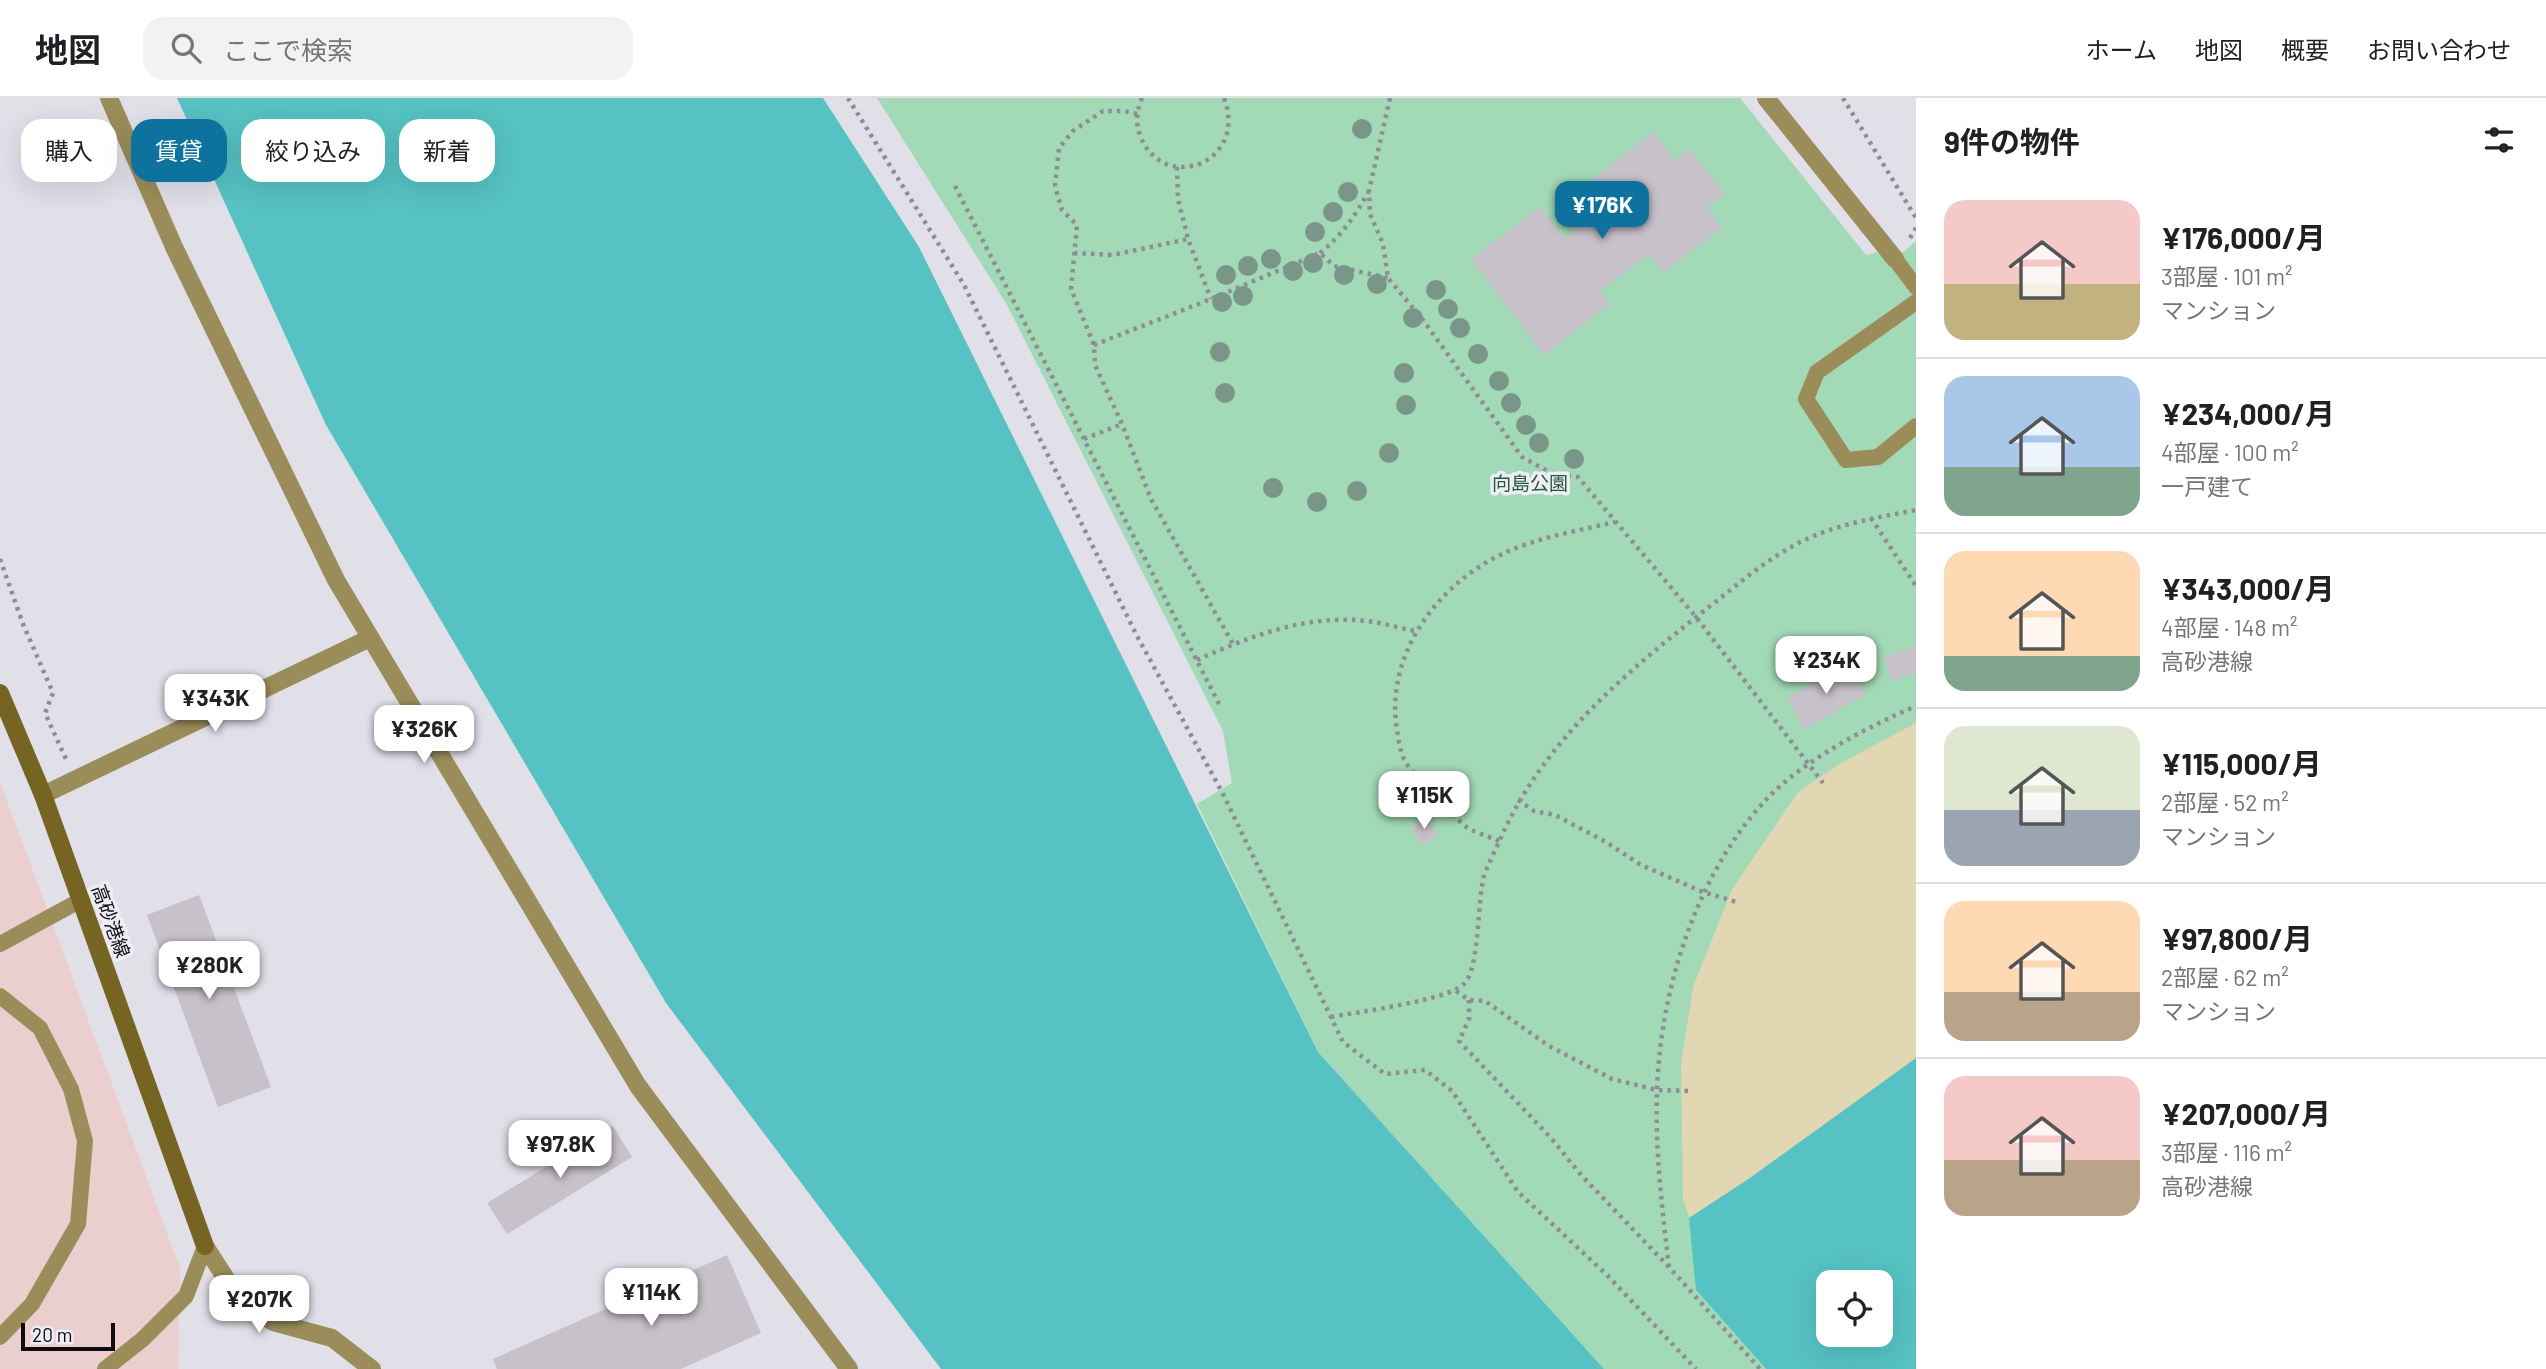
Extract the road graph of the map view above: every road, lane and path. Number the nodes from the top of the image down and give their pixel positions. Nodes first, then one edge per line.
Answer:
1 (109, 98) edge
2 (848, 98) edge
3 (1142, 98) edge
4 (1224, 98) edge
5 (1390, 98) edge
6 (1766, 98) edge
7 (1843, 98) edge
8 (1137, 114) junction
9 (1177, 167) junction
10 (956, 186) dead end
11 (1369, 191) junction
12 (1916, 218) edge
13 (1188, 239) junction
14 (1074, 253) junction
15 (1320, 253) junction
16 (1895, 259) joint
17 (1388, 278) junction
18 (1916, 287) edge
19 (1211, 299) junction
20 (1916, 302) edge
21 (1094, 345) junction
22 (1122, 424) junction
23 (1916, 426) edge
24 (1084, 439) junction
25 (1916, 510) edge
26 (1871, 518) junction
27 (1615, 522) junction
28 (0, 559) edge
29 (1916, 586) edge
30 (1696, 617) junction
31 (1415, 631) junction
32 (370, 638) junction
33 (1233, 644) junction
34 (1197, 660) junction
35 (0, 693) edge
36 (1219, 704) dead end
37 (1916, 706) edge
38 (1808, 763) junction
39 (75, 781) junction
40 (1823, 783) dead end
41 (43, 796) junction
42 (1518, 800) junction
43 (1499, 841) junction
44 (1703, 892) junction
45 (81, 900) junction
46 (1740, 903) dead end
47 (0, 944) edge
48 (1456, 991) junction
49 (0, 996) edge
50 (1469, 1000) junction
51 (1331, 1017) junction
52 (1657, 1090) junction
53 (1690, 1091) dead end
54 (205, 1246) junction
55 (1669, 1267) junction
56 (0, 1337) edge
57 (105, 1369) edge
58 (372, 1369) edge
59 (849, 1369) edge
60 (1696, 1369) edge
61 (1760, 1369) edge

1 - 32 street
2 - 51 path
3 - 8 path
4 - 9 path
5 - 11 path
6 - 16 street
7 - 12 path
8 - 9 path
8 - 14 path
9 - 13 path
10 - 24 path
11 - 15 path
11 - 17 path
13 - 14 path
13 - 19 path
14 - 21 path
15 - 17 path
15 - 19 path
16 - 18 lane
17 - 27 path
19 - 21 path
20 - 23 lane
21 - 22 path
22 - 24 path
22 - 33 path
24 - 34 path
25 - 26 path
26 - 29 path
26 - 30 path
27 - 30 path
27 - 31 path
28 - 39 path
30 - 38 path
30 - 42 path
31 - 33 path
31 - 43 path
32 - 39 street
32 - 59 street
33 - 34 path
34 - 36 path
35 - 41 main road, 高砂港線
37 - 38 path
38 - 40 path
38 - 44 path
39 - 41 street
41 - 45 main road, 高砂港線
42 - 43 path
42 - 44 path
43 - 48 path
44 - 46 path
44 - 52 path
45 - 47 lane
45 - 54 main road, 高砂港線
48 - 50 path
48 - 51 path
49 - 56 lane
50 - 52 path
50 - 55 path
51 - 60 path
52 - 53 path
52 - 55 path
54 - 57 lane
54 - 58 street
55 - 61 path

